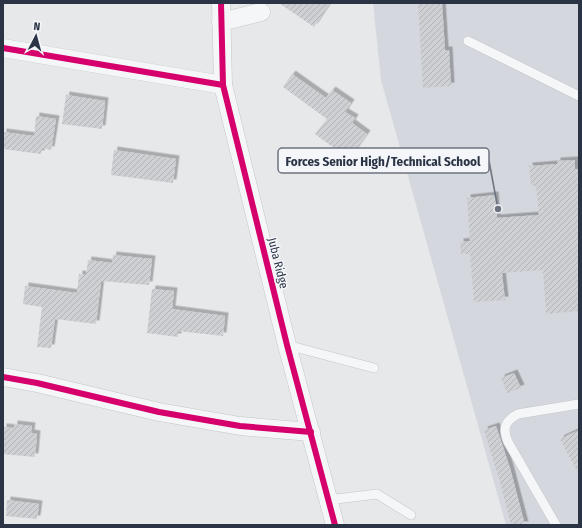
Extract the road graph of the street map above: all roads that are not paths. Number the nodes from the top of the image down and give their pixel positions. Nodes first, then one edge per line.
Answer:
1 (221, 3) edge
2 (261, 12) dead end
3 (222, 22) junction
4 (468, 41) dead end
5 (3, 48) edge
6 (223, 85) junction
7 (579, 96) edge
8 (287, 345) junction
9 (374, 368) dead end
10 (3, 377) edge
11 (579, 404) edge
12 (311, 432) junction
13 (328, 500) junction
14 (411, 515) dead end
15 (335, 525) edge
16 (556, 525) edge

1 - 3 street, Juba Ridge
2 - 3 street
3 - 6 street, Juba Ridge
4 - 7 lane
5 - 6 street
6 - 8 street, Juba Ridge
8 - 9 lane
8 - 12 street, Juba Ridge
10 - 12 street
11 - 16 lane
12 - 13 street, Juba Ridge
13 - 14 lane
13 - 15 street, Juba Ridge

